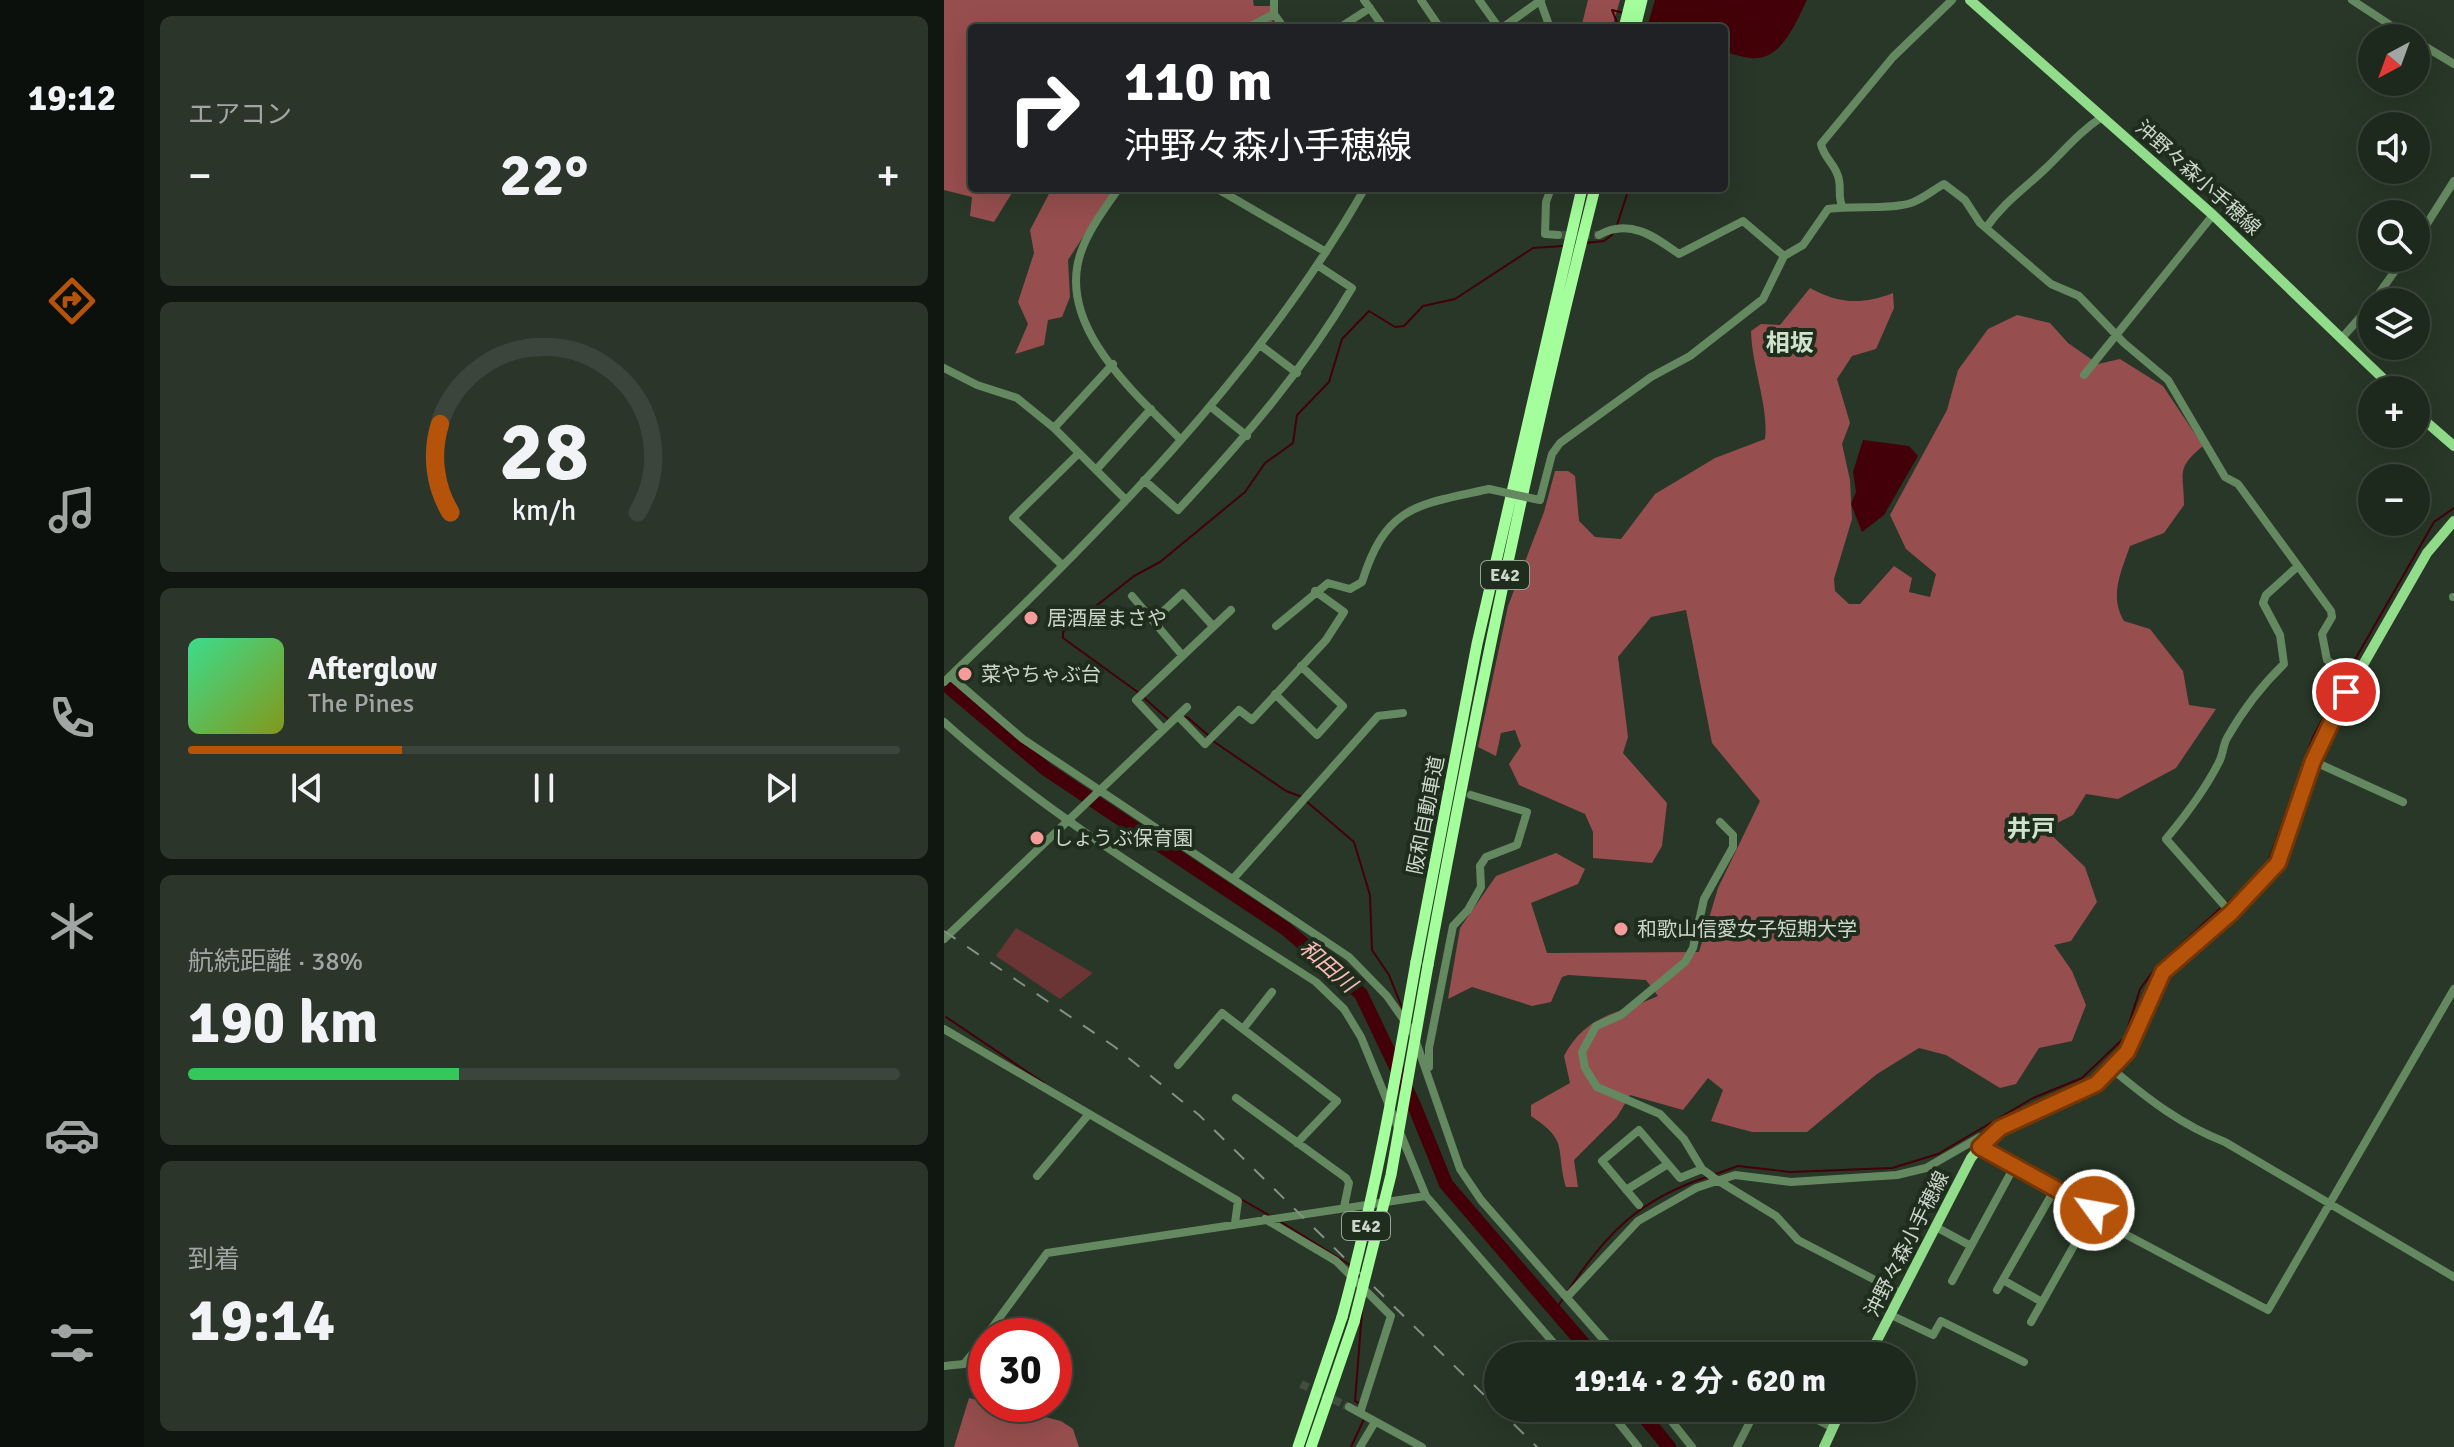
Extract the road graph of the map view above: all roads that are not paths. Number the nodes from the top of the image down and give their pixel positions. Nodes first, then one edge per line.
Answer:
1 (1274, 0) edge
2 (1421, 0) edge
3 (1479, 0) edge
4 (1540, 0) edge
5 (1631, 0) edge
6 (1642, 0) edge
7 (1952, 0) edge
8 (1970, 0) edge
9 (2352, 0) edge
10 (1367, 4) edge
11 (1274, 14) junction
12 (1255, 24) edge
13 (1281, 24) edge
14 (1344, 24) edge
15 (1381, 24) edge
16 (1437, 24) edge
17 (1497, 24) edge
18 (1506, 24) edge
19 (1549, 24) edge
20 (1625, 24) edge
21 (1636, 24) edge
22 (2389, 24) edge
23 (2430, 49) edge
24 (2454, 64) edge
25 (2102, 117) junction
26 (2454, 181) edge
27 (1117, 192) edge
28 (1223, 192) edge
29 (1360, 192) edge
30 (1550, 192) edge
31 (1581, 192) edge
32 (1594, 192) edge
33 (1842, 206) junction
34 (2213, 215) junction
35 (2430, 219) edge
36 (1986, 228) junction
37 (1558, 235) dead end
38 (1599, 235) tunnel mouth
39 (1326, 252) junction
40 (1784, 256) junction
41 (1317, 265) junction
42 (2358, 319) edge
43 (2115, 334) junction
44 (2341, 339) junction
45 (1260, 345) junction
46 (1113, 364) junction
47 (944, 368) edge
48 (1297, 373) junction
49 (2084, 375) dead end
50 (2380, 376) edge
51 (1211, 407) junction
52 (1151, 409) junction
53 (2430, 425) edge
54 (1054, 428) junction
55 (1247, 436) junction
56 (1181, 440) junction
57 (2454, 446) edge
58 (1079, 453) junction
59 (1096, 470) junction
60 (1144, 480) junction
61 (1125, 499) junction
62 (2454, 521) edge
63 (1061, 564) junction
64 (2298, 566) junction
65 (1315, 591) junction
66 (1132, 596) dead end
67 (1231, 610) dead end
68 (1153, 621) junction
69 (1213, 626) junction
70 (1276, 626) dead end
71 (1182, 655) junction
72 (1301, 666) junction
73 (2354, 678) junction
74 (947, 679) edge
75 (1275, 694) junction
76 (1187, 707) dead end
77 (1403, 713) dead end
78 (1178, 716) junction
79 (944, 722) edge
80 (1163, 729) junction
81 (2313, 761) junction
82 (1098, 791) junction
83 (1471, 795) tunnel mouth
84 (2403, 802) dead end
85 (1070, 819) junction
86 (1720, 822) dead end
87 (1233, 879) junction
88 (2231, 913) junction
89 (944, 939) edge
90 (1422, 964) junction
91 (2454, 989) edge
92 (1272, 992) dead end
93 (944, 1029) edge
94 (1243, 1029) junction
95 (1178, 1065) dead end
96 (2112, 1069) junction
97 (1429, 1072) junction
98 (1236, 1098) dead end
99 (1089, 1114) junction
100 (1988, 1137) junction
101 (1297, 1143) junction
102 (1980, 1147) junction
103 (1668, 1164) junction
104 (2015, 1165) junction
105 (1702, 1169) junction
106 (1037, 1176) dead end
107 (1717, 1180) junction
108 (2056, 1187) junction
109 (1626, 1190) junction
110 (1426, 1196) junction
111 (1639, 1205) dead end
112 (2328, 1205) junction
113 (1344, 1207) junction
114 (2094, 1210) junction
115 (1265, 1218) junction
116 (1235, 1223) junction
117 (1936, 1227) junction
118 (1971, 1246) junction
119 (2454, 1277) edge
120 (2003, 1280) junction
121 (1952, 1281) dead end
122 (1997, 1290) dead end
123 (1902, 1294) junction
124 (1568, 1296) junction
125 (2042, 1302) junction
126 (1891, 1315) junction
127 (999, 1318) edge
128 (2031, 1322) dead end
129 (1553, 1342) edge
130 (1606, 1342) edge
131 (1877, 1342) edge
132 (968, 1359) edge
133 (2024, 1362) dead end
134 (944, 1366) edge
135 (1349, 1407) tunnel mouth
136 (1360, 1413) junction
137 (1375, 1422) junction
138 (1618, 1422) edge
139 (1672, 1422) edge
140 (1750, 1422) edge
141 (1824, 1422) edge
142 (1836, 1422) edge
143 (1833, 1428) junction
144 (1410, 1444) edge
145 (1298, 1447) edge
146 (1311, 1447) edge
147 (1360, 1447) edge
148 (1422, 1447) edge
149 (1638, 1447) edge
150 (1692, 1447) edge
151 (1737, 1447) edge
152 (1824, 1447) edge

1 - 11 street
2 - 16 street
3 - 17 street
4 - 18 street
4 - 19 street
5 - 20 highway
6 - 21 highway
7 - 33 street
8 - 25 main road, 沖野々森小手穂線
9 - 22 street
10 - 14 street
10 - 15 street
11 - 12 street
11 - 13 street
23 - 24 street
25 - 34 main road, 沖野々森小手穂線
25 - 36 street
26 - 35 street
27 - 46 street
28 - 39 street
29 - 39 street
30 - 37 street
31 - 90 highway, 阪和自動車道 / E42
32 - 90 highway, 阪和自動車道 / E42
33 - 36 street
33 - 40 street
34 - 43 street
34 - 44 main road, 沖野々森小手穂線
36 - 43 street
38 - 40 street
39 - 41 street
40 - 65 street, bridge
41 - 45 street
41 - 48 street
42 - 44 street
43 - 49 street
43 - 64 street
44 - 50 main road, 沖野々森小手穂線
45 - 48 street
45 - 51 street
46 - 52 street
46 - 54 street
47 - 54 street
48 - 55 street
51 - 55 street
51 - 56 street
52 - 56 street
52 - 59 street
53 - 57 main road
54 - 58 street
55 - 60 street
56 - 60 street
58 - 59 street
58 - 63 street
59 - 61 street
60 - 61 street
61 - 63 street
62 - 73 main road, 沖野々森小手穂線
63 - 74 street
64 - 73 street
64 - 88 street
65 - 70 street
65 - 72 street
66 - 68 street
67 - 69 street
68 - 69 street
68 - 71 street
69 - 71 street
71 - 80 street
72 - 75 street
72 - 75 street
73 - 81 main road, 沖野々森小手穂線
74 - 82 street
75 - 78 street
76 - 78 street
77 - 87 street
78 - 80 street
79 - 85 street
80 - 82 street
81 - 84 street
81 - 88 main road, 沖野々森小手穂線
82 - 85 street
82 - 87 street
83 - 97 street
85 - 89 street
85 - 110 street
86 - 105 street
87 - 97 street
88 - 96 main road, 沖野々森小手穂線
90 - 145 highway, 阪和自動車道 / E42, bridge
90 - 146 highway, 阪和自動車道 / E42, bridge
91 - 112 street
92 - 94 street
93 - 99 street
94 - 95 street
94 - 101 street
96 - 100 main road, 沖野々森小手穂線
96 - 112 street
97 - 124 street
98 - 101 street
99 - 106 street
99 - 116 street
100 - 102 main road, 沖野々森小手穂線
100 - 107 street
101 - 113 street
102 - 104 street
102 - 117 main road, 沖野々森小手穂線
103 - 105 street
103 - 109 street
103 - 109 street
104 - 108 street
104 - 118 street
105 - 107 street
107 - 123 street
107 - 124 street
108 - 114 street
108 - 120 street
109 - 111 street
110 - 113 street
110 - 129 street
112 - 114 street
112 - 119 street
113 - 115 street
114 - 125 street
115 - 116 street
115 - 136 street
116 - 127 street
117 - 118 street
117 - 123 main road, 沖野々森小手穂線
118 - 121 street
120 - 122 street
120 - 125 street
123 - 126 main road, 沖野々森小手穂線
124 - 130 street
125 - 128 street
126 - 131 main road, 沖野々森小手穂線
126 - 133 street
132 - 134 street
135 - 136 street
136 - 137 street
137 - 144 street
137 - 147 street
138 - 149 street
139 - 150 street
140 - 151 street
141 - 143 street
142 - 143 main road
143 - 152 main road
144 - 148 street

